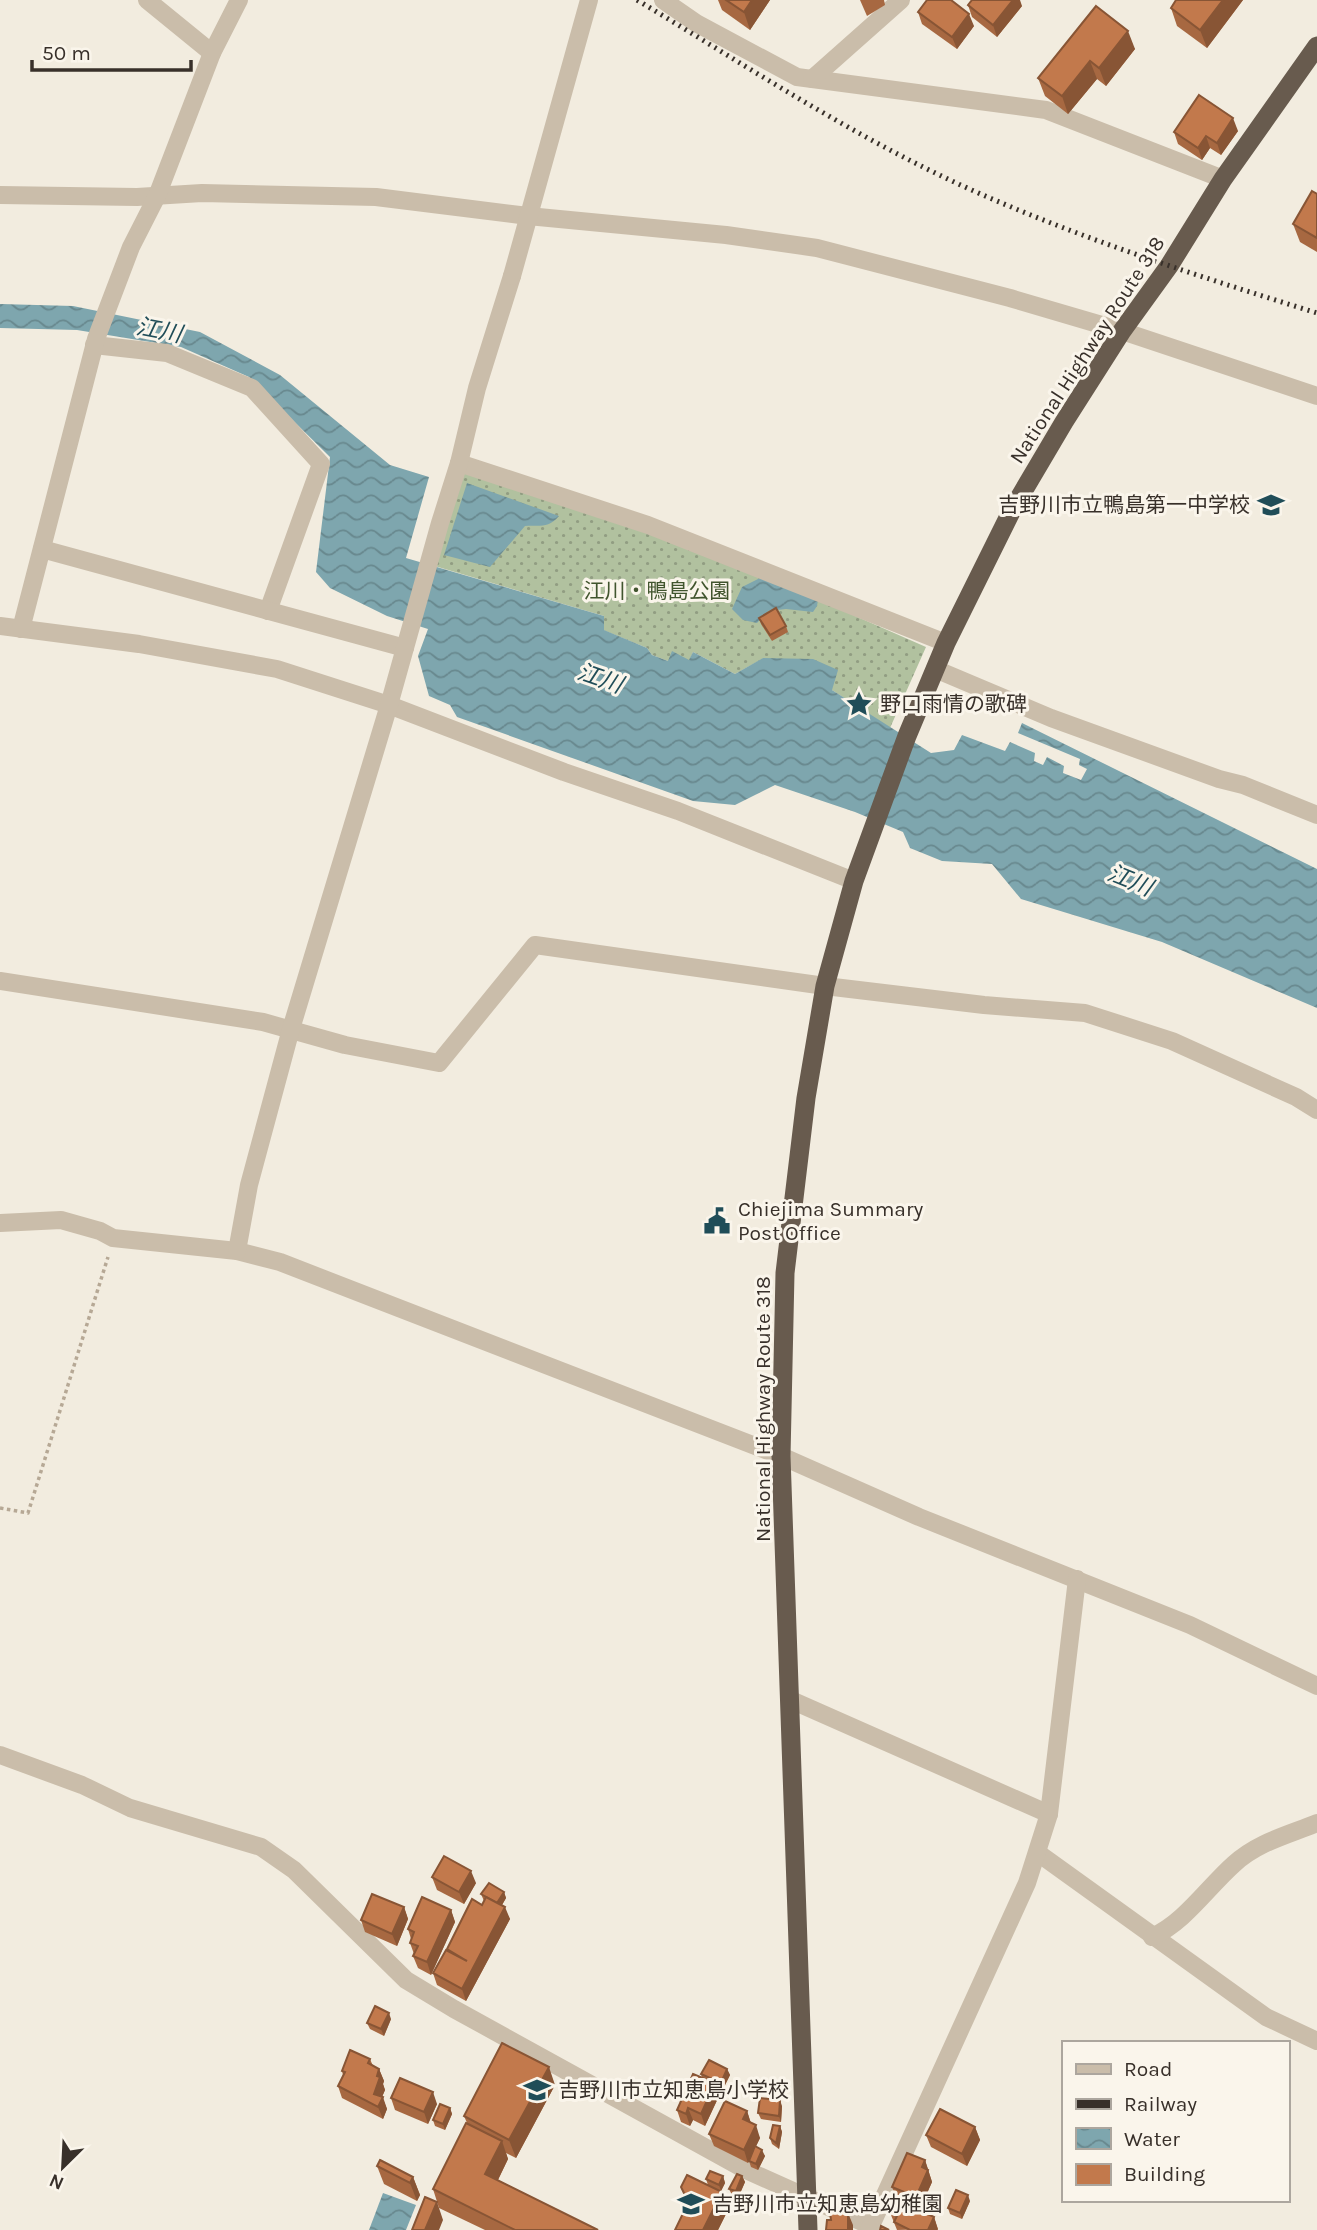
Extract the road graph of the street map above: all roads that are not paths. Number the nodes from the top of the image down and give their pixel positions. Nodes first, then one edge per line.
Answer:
1 (147, 0) edge
2 (239, 0) edge
3 (589, 0) edge
4 (663, 0) edge
5 (901, 0) edge
6 (1317, 47) edge
7 (212, 53) junction
8 (812, 79) junction
9 (1223, 179) junction
10 (0, 195) edge
11 (158, 195) junction
12 (528, 216) junction
13 (1122, 331) junction
14 (95, 342) junction
15 (1317, 396) edge
16 (459, 463) junction
17 (42, 549) junction
18 (268, 611) junction
19 (0, 626) edge
20 (21, 629) junction
21 (407, 641) junction
22 (946, 643) junction
23 (935, 669) junction
24 (389, 705) junction
25 (1317, 816) edge
26 (854, 881) junction
27 (0, 981) edge
28 (825, 986) junction
29 (291, 1029) junction
30 (1317, 1110) edge
31 (0, 1223) edge
32 (237, 1251) junction
33 (781, 1456) junction
34 (1077, 1579) junction
35 (1317, 1686) edge
36 (791, 1700) junction
37 (0, 1755) edge
38 (1049, 1814) junction
39 (1317, 1823) edge
40 (1038, 1853) junction
41 (1152, 1937) junction
42 (1317, 2041) edge
43 (807, 2198) junction
44 (870, 2228) edge
45 (808, 2230) edge

1 - 7 street
2 - 7 street
3 - 12 street
4 - 8 street
5 - 8 street
6 - 9 highway, National Highway Route 318
7 - 11 street
8 - 9 street
9 - 13 highway, National Highway Route 318
10 - 11 street
11 - 12 street
11 - 14 street
12 - 13 street
12 - 16 street
13 - 15 street
13 - 22 highway, National Highway Route 318
14 - 17 street
14 - 18 street
16 - 21 street
16 - 22 street
17 - 18 street
17 - 20 street
18 - 21 street
19 - 20 street
20 - 24 street
21 - 24 street
22 - 23 highway, National Highway Route 318
23 - 25 street
23 - 26 highway, National Highway Route 318
24 - 26 street
24 - 29 street
26 - 28 highway, National Highway Route 318
27 - 29 street
28 - 29 street
28 - 30 street
28 - 33 highway, National Highway Route 318
29 - 32 street
31 - 32 street
32 - 33 street
33 - 34 street
33 - 36 highway, National Highway Route 318
34 - 35 street
34 - 38 street
36 - 38 street
36 - 43 highway, National Highway Route 318
37 - 43 street
38 - 40 street
39 - 41 street
40 - 41 street
40 - 44 street
41 - 42 street
43 - 44 street
43 - 45 highway, National Highway Route 318

